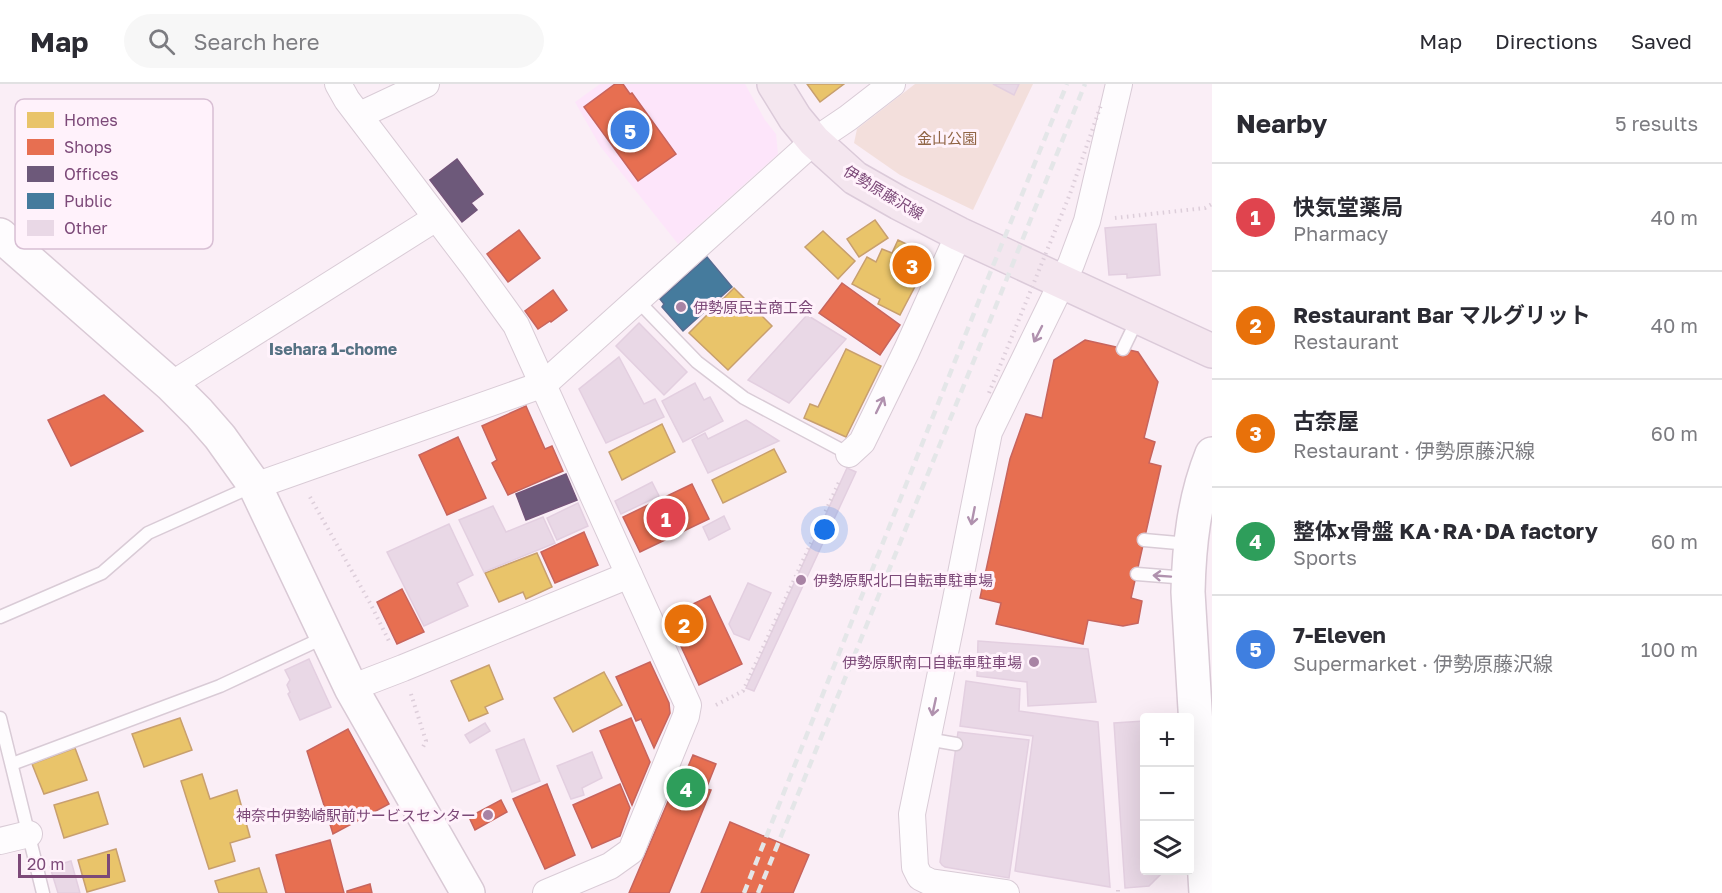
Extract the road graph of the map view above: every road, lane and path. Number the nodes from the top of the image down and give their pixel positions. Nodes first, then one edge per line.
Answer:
1 (338, 84) edge
2 (426, 84) edge
3 (774, 84) edge
4 (892, 84) edge
5 (1119, 84) edge
6 (1101, 105) dead end
7 (360, 115) junction
8 (814, 141) junction
9 (1212, 204) edge
10 (436, 218) junction
11 (1087, 221) junction
12 (959, 234) junction
13 (0, 235) edge
14 (15, 248) edge
15 (16, 249) edge
16 (1064, 281) junction
17 (636, 299) junction
18 (1138, 317) junction
19 (1123, 349) dead end
20 (1212, 351) edge
21 (544, 384) junction
22 (171, 386) junction
23 (989, 393) dead end
24 (849, 454) junction
25 (1212, 454) edge
26 (292, 472) junction
27 (255, 486) junction
28 (1144, 540) dead end
29 (1190, 544) junction
30 (1137, 574) dead end
31 (629, 575) junction
32 (1188, 578) junction
33 (0, 617) edge
34 (325, 636) junction
35 (403, 668) junction
36 (351, 688) junction
37 (0, 718) edge
38 (684, 721) junction
39 (927, 739) junction
40 (956, 744) dead end
41 (12, 764) junction
42 (396, 766) junction
43 (29, 834) junction
44 (0, 841) edge
45 (588, 883) edge
46 (43, 893) edge
47 (468, 893) edge
48 (546, 893) edge
49 (1006, 893) edge
50 (1206, 893) edge

1 - 7 street
2 - 7 street
3 - 8 main road, 伊勢原藤沢線
4 - 8 street
5 - 11 street
6 - 23 path, bridge
7 - 10 street
8 - 12 main road, 伊勢原藤沢線
8 - 17 street
9 - 11 path
10 - 21 street
10 - 22 street
11 - 16 street
12 - 16 main road, 伊勢原藤沢線
24 -> 12 street
13 - 14 street
15 - 22 street
16 - 18 main road
16 -> 39 street
17 - 21 street
17 - 24 lane
18 - 19 lane
18 - 20 main road
21 - 26 street
21 - 31 street
22 - 27 street
24 - 38 path
25 - 29 street
26 - 27 street
26 - 35 path
27 - 33 lane
27 - 34 street
28 - 29 lane
29 - 32 street
32 -> 30 lane
31 - 35 street
31 - 38 street
32 - 50 street
34 - 36 street
34 - 41 lane
35 - 36 street
35 - 42 path
36 - 42 street
37 - 41 lane
38 - 45 street
39 - 40 lane
39 - 49 street
41 - 43 lane
42 - 47 street
43 - 44 street
43 - 46 lane
45 - 48 street

